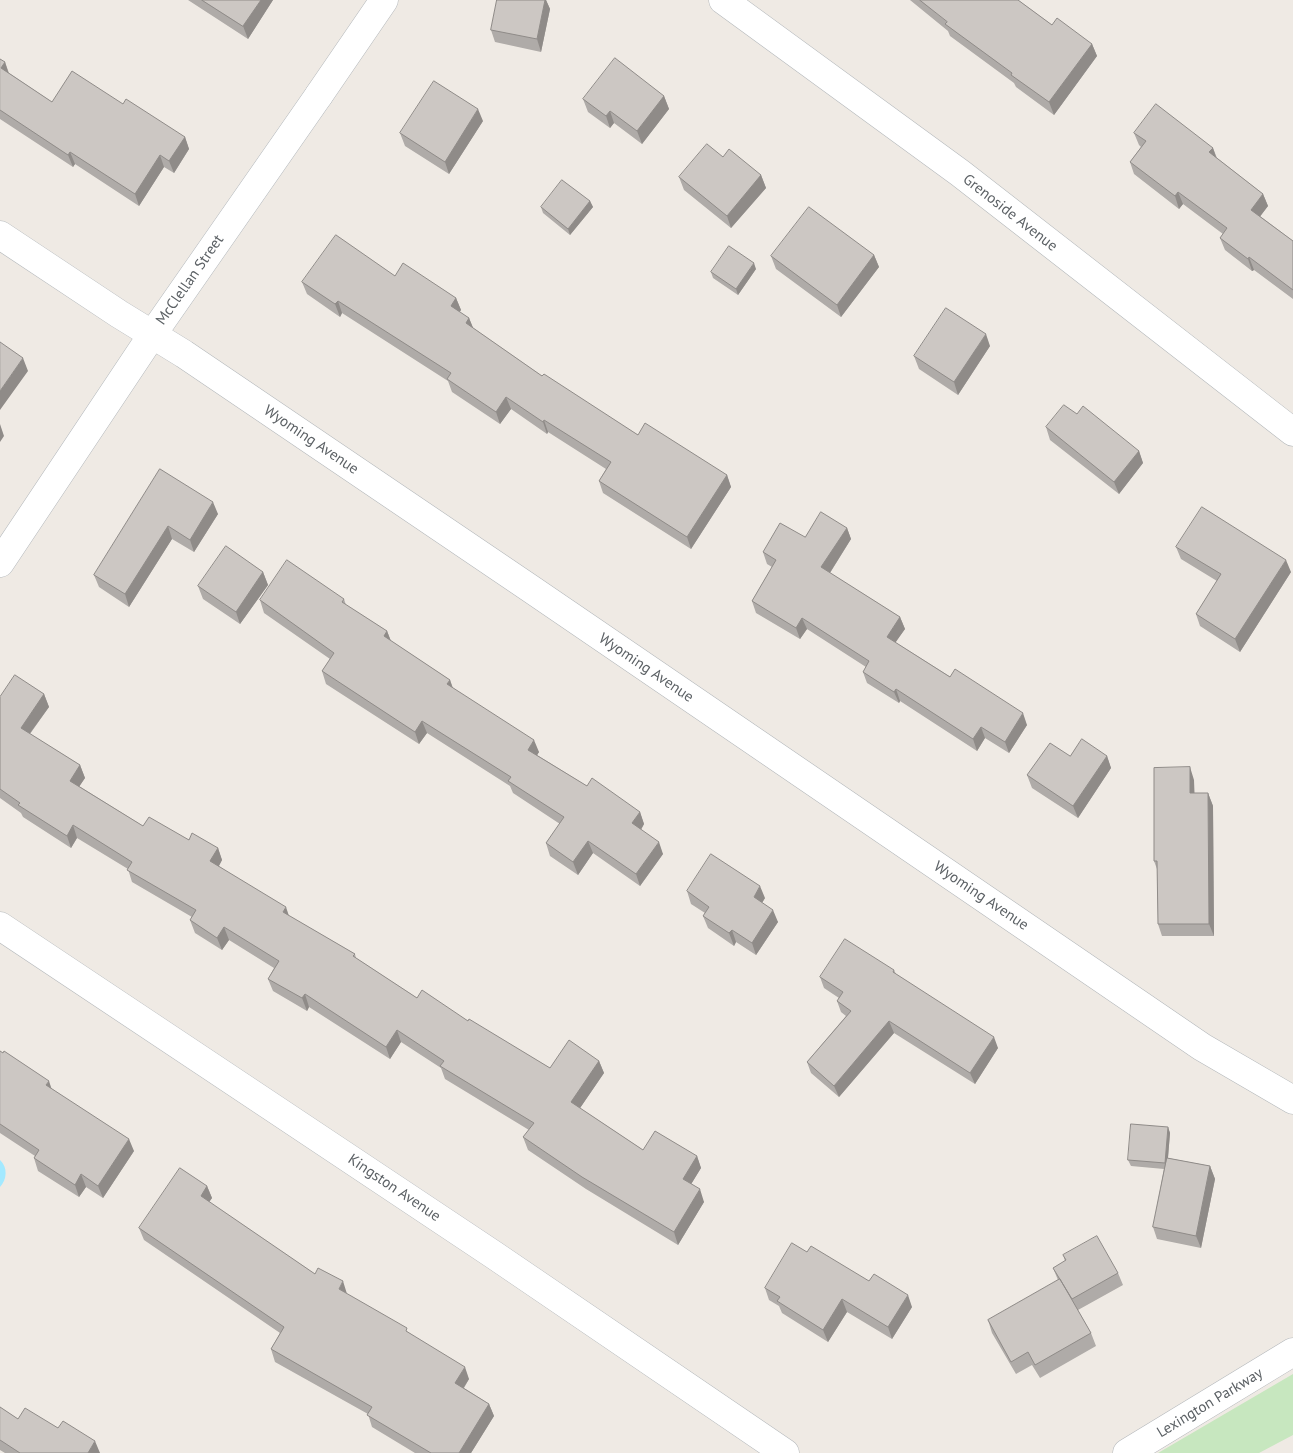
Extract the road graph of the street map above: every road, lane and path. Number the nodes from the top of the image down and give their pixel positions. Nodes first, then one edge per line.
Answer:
1 (384, 0) edge
2 (723, 0) edge
3 (0, 235) edge
4 (152, 335) junction
5 (1293, 432) edge
6 (0, 563) edge
7 (0, 926) edge
8 (1293, 1100) edge
9 (1293, 1352) edge
10 (785, 1453) edge
11 (1127, 1453) edge

1 - 4 street, McClellan Street
2 - 5 street, Grenoside Avenue
3 - 4 street, Wyoming Avenue
4 - 6 street, McClellan Street
4 - 8 street, Wyoming Avenue
7 - 10 street, Kingston Avenue
9 - 11 street, Lexington Parkway

